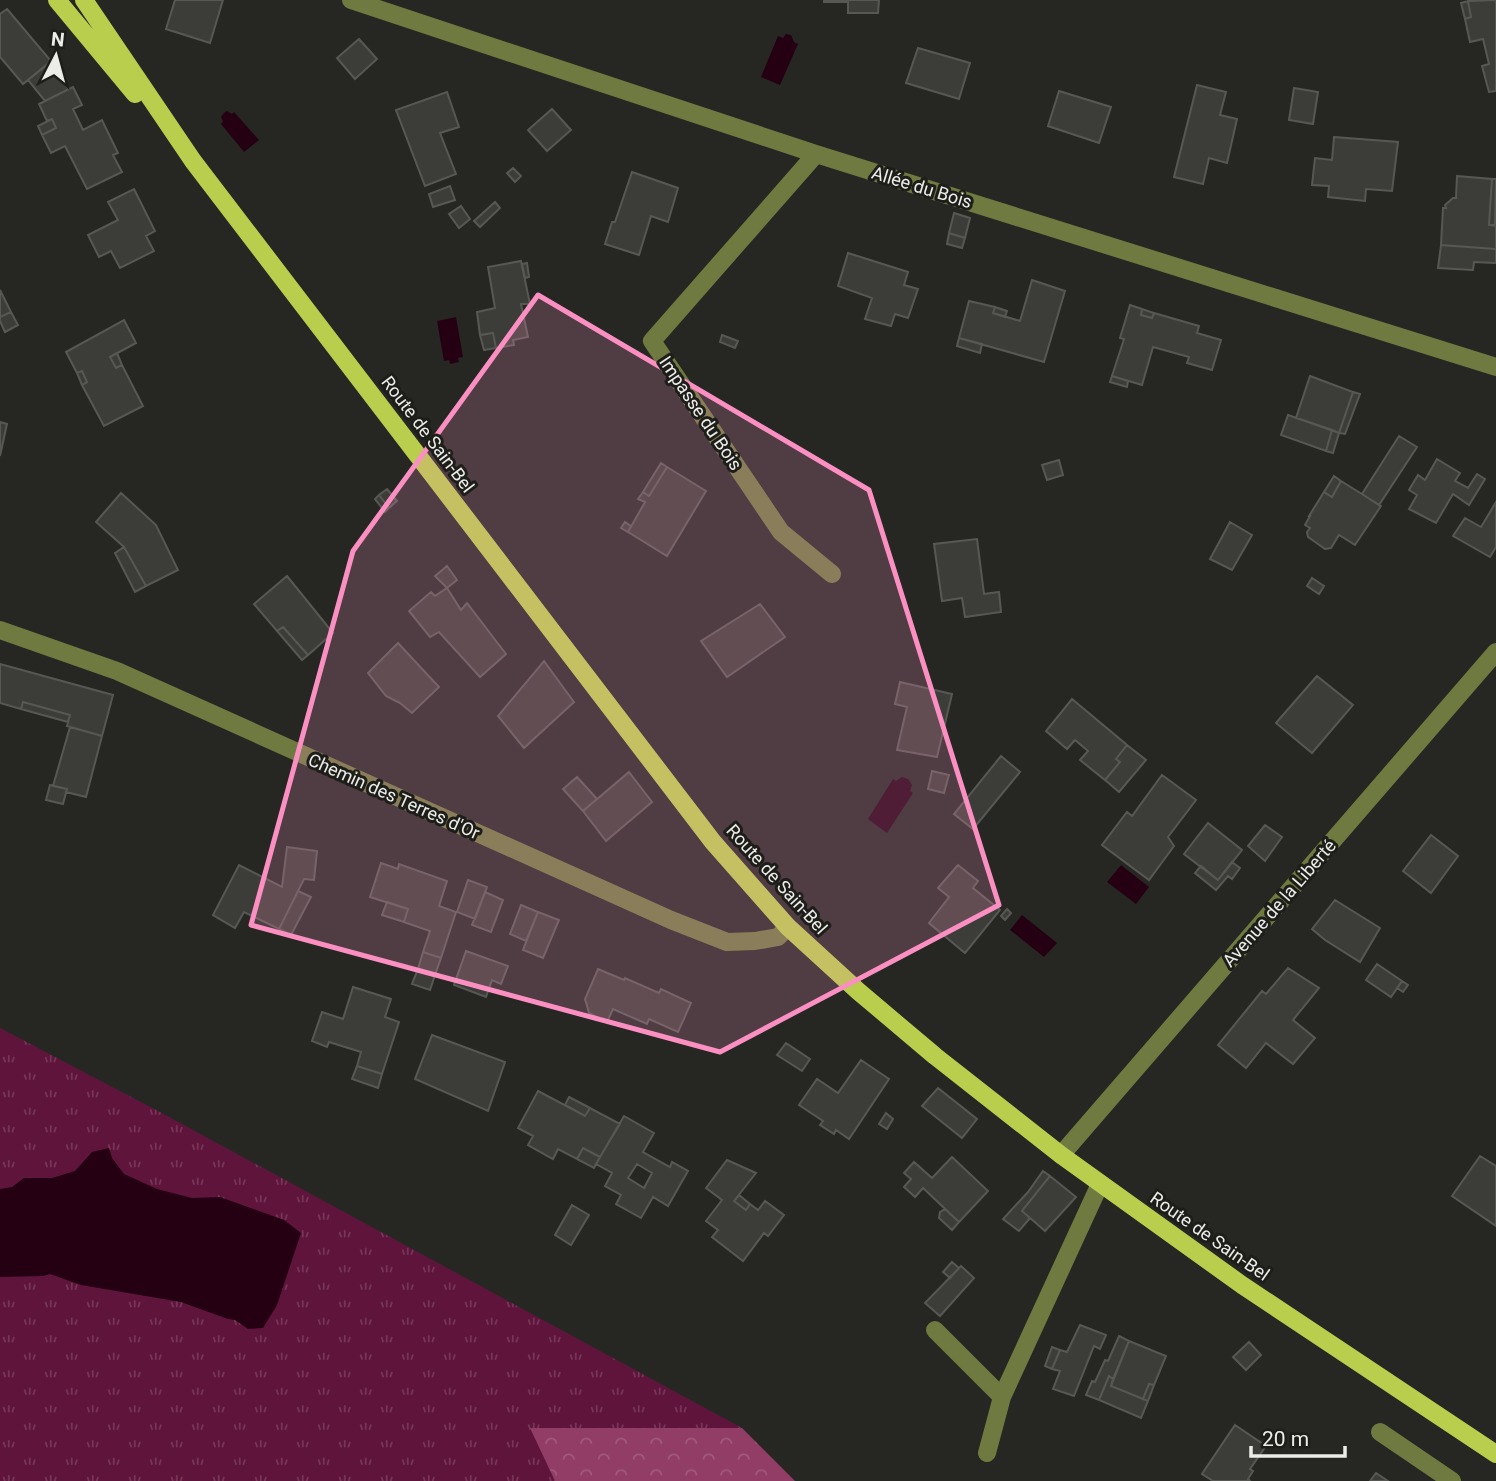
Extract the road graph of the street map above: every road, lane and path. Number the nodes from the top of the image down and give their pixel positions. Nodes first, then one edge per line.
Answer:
1 (57, 0) edge
2 (85, 0) edge
3 (351, 0) edge
4 (816, 154) junction
5 (193, 161) junction
6 (1496, 367) edge
7 (832, 575) dead end
8 (0, 630) edge
9 (1496, 652) edge
10 (788, 927) junction
11 (1061, 1155) junction
12 (1100, 1184) junction
13 (935, 1330) dead end
14 (1002, 1397) junction
15 (1380, 1432) dead end
16 (987, 1453) dead end
17 (1496, 1454) edge
18 (1452, 1481) edge

1 - 5 main road, Route de Sain-Bel
2 - 5 main road, Route de Sain-Bel
3 - 4 street, Allée du Bois
4 - 6 street, Allée du Bois
4 - 7 street, Impasse du Bois
5 - 10 main road, Route de Sain-Bel
8 - 10 street, Chemin des Terres d'Or
9 - 11 street, Avenue de la Liberté
10 - 11 main road, Route de Sain-Bel
11 - 12 main road, Route de Sain-Bel
12 - 14 street
12 - 17 main road, Route de Sain-Bel
13 - 14 street
14 - 16 street
15 - 18 street

